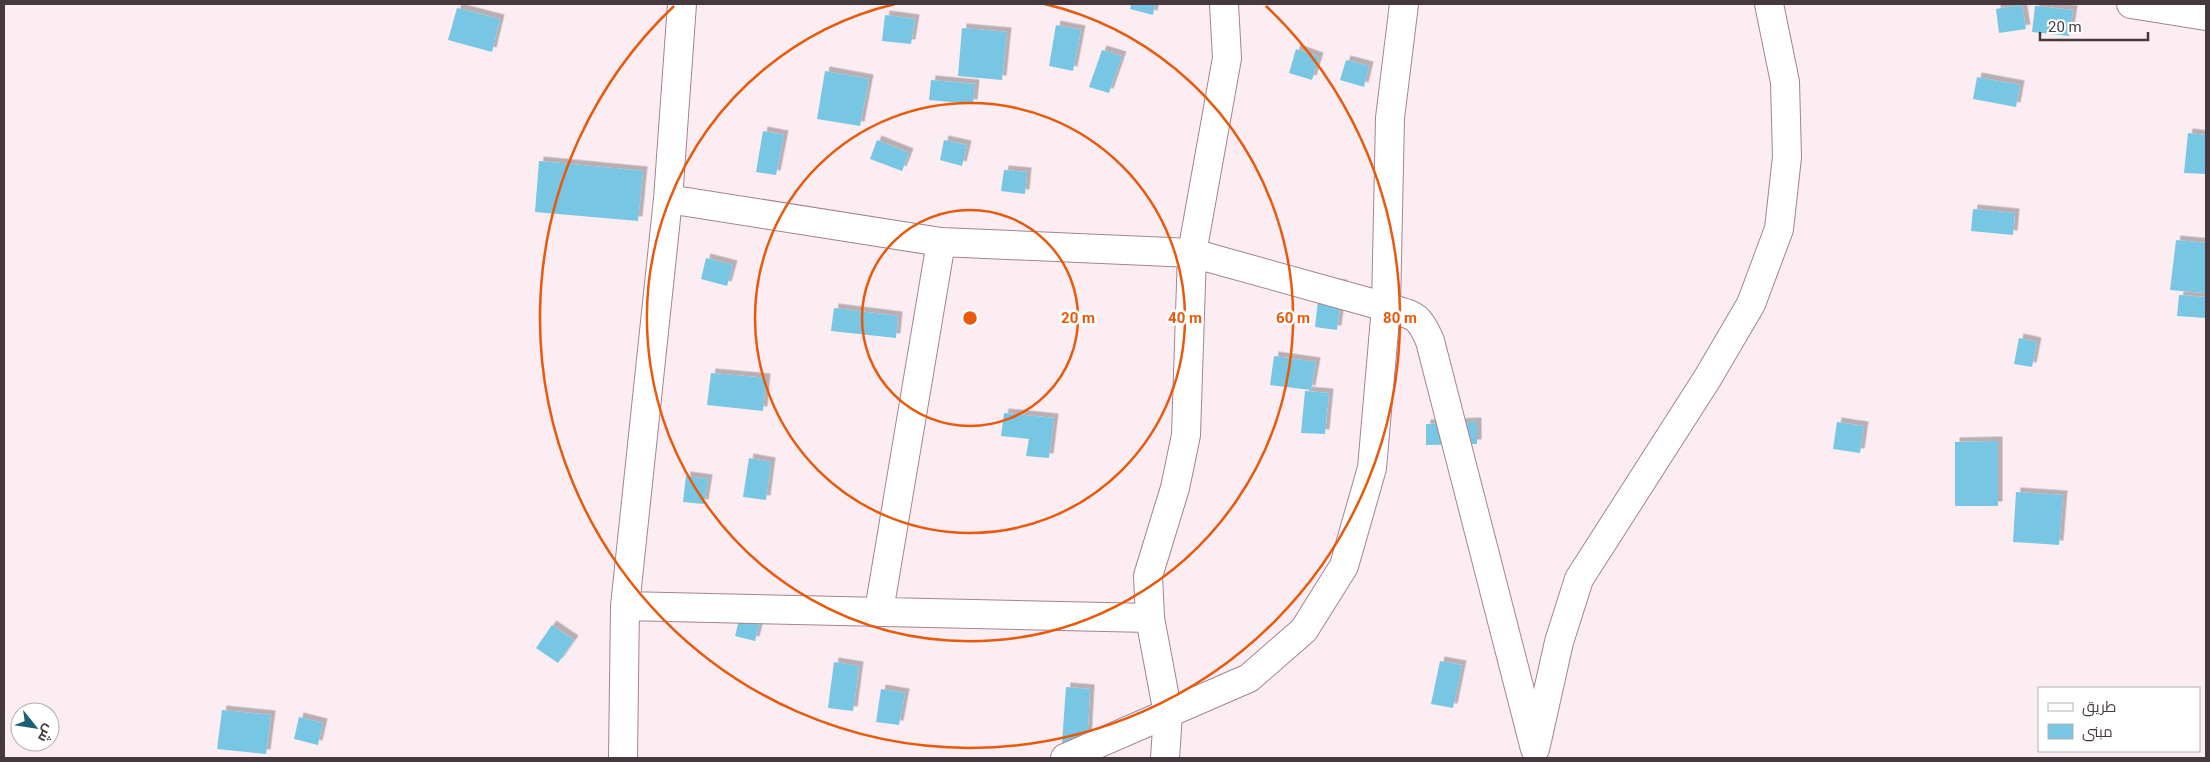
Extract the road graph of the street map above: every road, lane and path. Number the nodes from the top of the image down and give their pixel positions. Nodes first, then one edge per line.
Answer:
1 (682, 4) edge
2 (1224, 4) edge
3 (1404, 4) edge
4 (1769, 4) edge
5 (2131, 4) edge
6 (2206, 16) edge
7 (668, 199) junction
8 (941, 242) junction
9 (1192, 253) junction
10 (1386, 307) junction
11 (625, 606) junction
12 (879, 611) junction
13 (1150, 618) junction
14 (1168, 714) junction
15 (1535, 754) edge
16 (623, 758) edge
17 (1065, 758) edge
18 (1165, 758) edge

1 - 7 street
2 - 9 street
3 - 10 street
4 - 15 street
5 - 6 street
7 - 8 street
7 - 11 street
8 - 9 street
8 - 12 street
9 - 10 street
9 - 13 street
10 - 14 street
10 - 15 street
11 - 12 street
11 - 16 street
12 - 13 street
13 - 14 street
14 - 17 street
14 - 18 street

